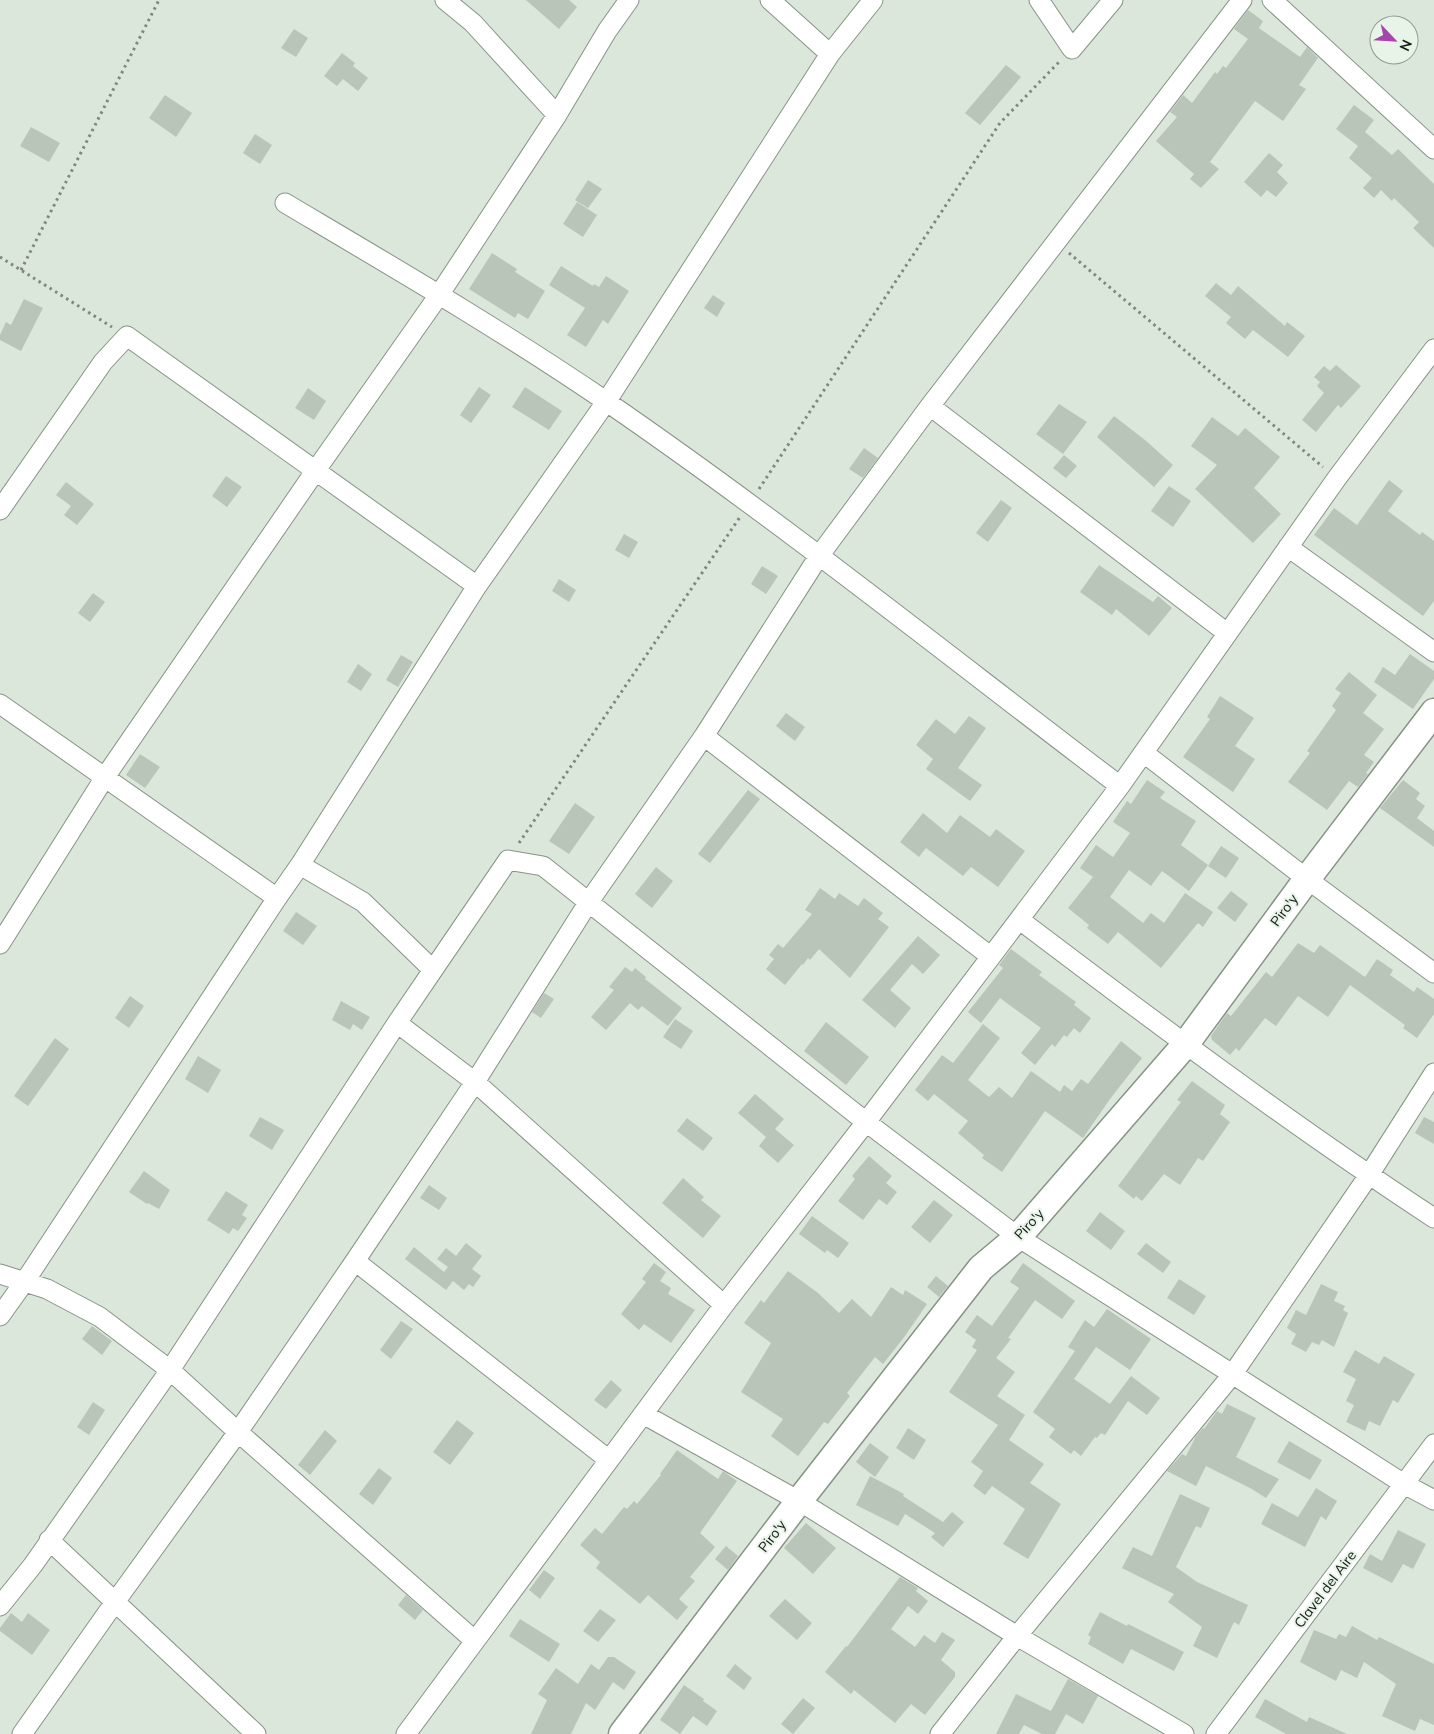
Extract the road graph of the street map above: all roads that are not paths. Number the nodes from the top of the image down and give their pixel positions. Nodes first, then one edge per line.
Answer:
1 (446, 0) edge
2 (630, 0) edge
3 (770, 0) edge
4 (872, 0) edge
5 (1039, 0) edge
6 (1113, 0) edge
7 (1242, 0) edge
8 (1272, 0) edge
9 (830, 54) junction
10 (557, 116) junction
11 (1434, 149) edge
12 (285, 203) dead end
13 (439, 295) junction
14 (1434, 349) edge
15 (606, 402) junction
16 (930, 406) junction
17 (316, 470) junction
18 (0, 510) edge
19 (1288, 547) junction
20 (819, 556) junction
21 (477, 586) junction
22 (1227, 633) junction
23 (1434, 652) edge
24 (0, 704) edge
25 (1434, 712) edge
26 (704, 736) junction
27 (1144, 753) junction
28 (105, 777) junction
29 (1120, 786) junction
30 (300, 865) junction
31 (1307, 879) junction
32 (277, 898) junction
33 (588, 903) junction
34 (1020, 920) junction
35 (0, 944) edge
36 (990, 956) junction
37 (434, 970) junction
38 (1434, 973) edge
39 (397, 1023) junction
40 (1185, 1045) junction
41 (1434, 1073) edge
42 (475, 1082) junction
43 (866, 1122) junction
44 (1369, 1175) junction
45 (1434, 1218) edge
46 (1018, 1237) junction
47 (355, 1261) junction
48 (0, 1274) edge
49 (25, 1282) junction
50 (724, 1305) junction
51 (0, 1316) edge
52 (170, 1370) junction
53 (1232, 1375) junction
54 (643, 1414) junction
55 (238, 1432) junction
56 (1434, 1444) edge
57 (609, 1460) junction
58 (1404, 1484) junction
59 (799, 1500) junction
60 (1434, 1500) edge
61 (50, 1540) junction
62 (115, 1602) junction
63 (0, 1606) edge
64 (1017, 1636) junction
65 (475, 1641) junction
66 (412, 1732) edge
67 (22, 1734) edge
68 (256, 1734) edge
69 (622, 1734) edge
70 (940, 1734) edge
71 (1184, 1734) edge
72 (1216, 1734) edge

1 - 10 street
2 - 10 street
3 - 9 street
4 - 9 street
5 - 6 street
7 - 16 street
8 - 11 street
9 - 15 street
10 - 13 street
12 - 13 street
13 - 15 street
13 - 17 street
14 - 19 street
15 - 20 street
15 - 21 street
16 - 20 street
16 - 22 street
17 - 18 street
17 - 21 street
17 - 28 street
19 - 22 street
19 - 23 street
20 - 26 street
20 - 29 street
21 - 30 street
22 - 27 street
24 - 28 street
25 - 31 main road, Piro'y
26 - 33 street
26 - 36 street
27 - 29 street
27 - 31 street
28 - 32 street
28 - 35 street
29 - 34 street
30 - 32 street
30 - 37 street
31 - 38 street
31 - 40 main road, Piro'y
32 - 49 street
33 - 37 street
33 - 42 street
33 - 43 street
34 - 36 street
34 - 40 street
36 - 43 street
37 - 39 street
39 - 42 street
39 - 52 street
40 - 44 street
40 - 46 main road, Piro'y
41 - 44 street
42 - 47 street
42 - 50 street
43 - 46 street
43 - 50 street
44 - 45 street
44 - 53 street
46 - 53 street
46 - 59 main road, Piro'y
47 - 55 street
47 - 57 street
48 - 49 street
49 - 51 street
49 - 52 street
50 - 54 street
52 - 55 street
52 - 61 street
53 - 58 street
53 - 64 street
54 - 57 street
54 - 59 street
55 - 62 street
55 - 65 street
56 - 58 street, Clavel del Aire
57 - 65 street
58 - 60 street
58 - 72 street, Clavel del Aire
59 - 64 street
59 - 69 main road, Piro'y
61 - 62 street
61 - 63 street
62 - 67 street
62 - 68 street
64 - 70 street
64 - 71 street
65 - 66 street

